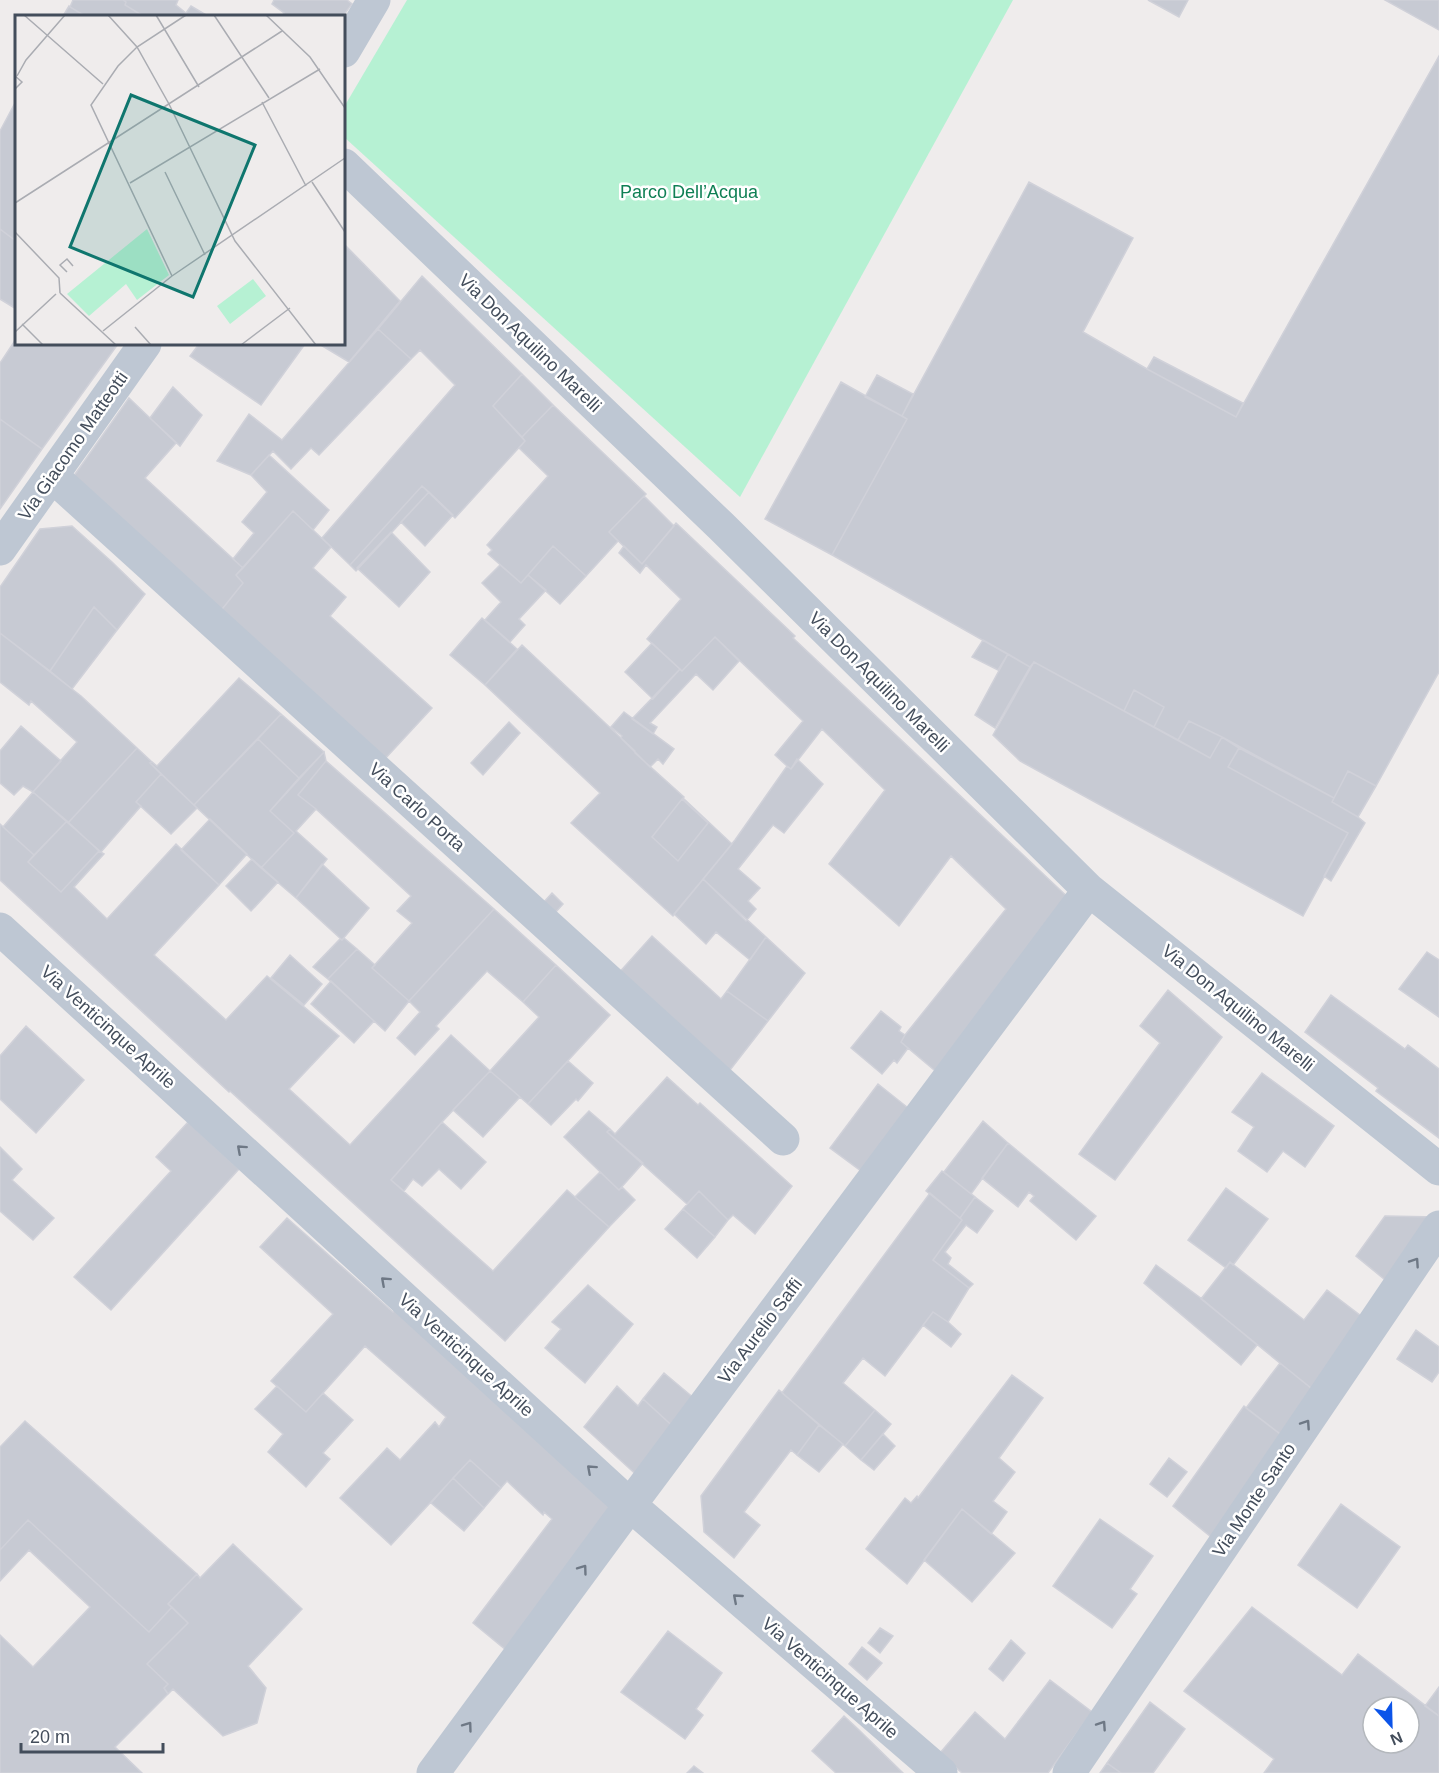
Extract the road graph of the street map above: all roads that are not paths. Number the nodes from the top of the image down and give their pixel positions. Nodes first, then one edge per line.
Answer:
1 (374, 0) edge
2 (345, 49) edge
3 (345, 166) edge
4 (144, 345) edge
5 (52, 476) junction
6 (0, 549) edge
7 (1089, 890) junction
8 (0, 929) edge
9 (783, 1139) dead end
10 (1439, 1169) edge
11 (1439, 1227) edge
12 (630, 1505) junction
13 (433, 1773) edge
14 (940, 1773) edge
15 (1070, 1773) edge

1 - 2 street
3 - 7 street, Via Don Aquilino Marelli
4 - 5 street, Via Giacomo Matteotti
5 - 6 street, Via Giacomo Matteotti
5 - 9 street, Via Carlo Porta
7 - 10 street, Via Don Aquilino Marelli
7 - 12 street, Via Aurelio Saffi
12 -> 8 street, Via Venticinque Aprile
15 -> 11 street, Via Monte Santo
13 -> 12 street, Via Aurelio Saffi
14 -> 12 street, Via Venticinque Aprile

